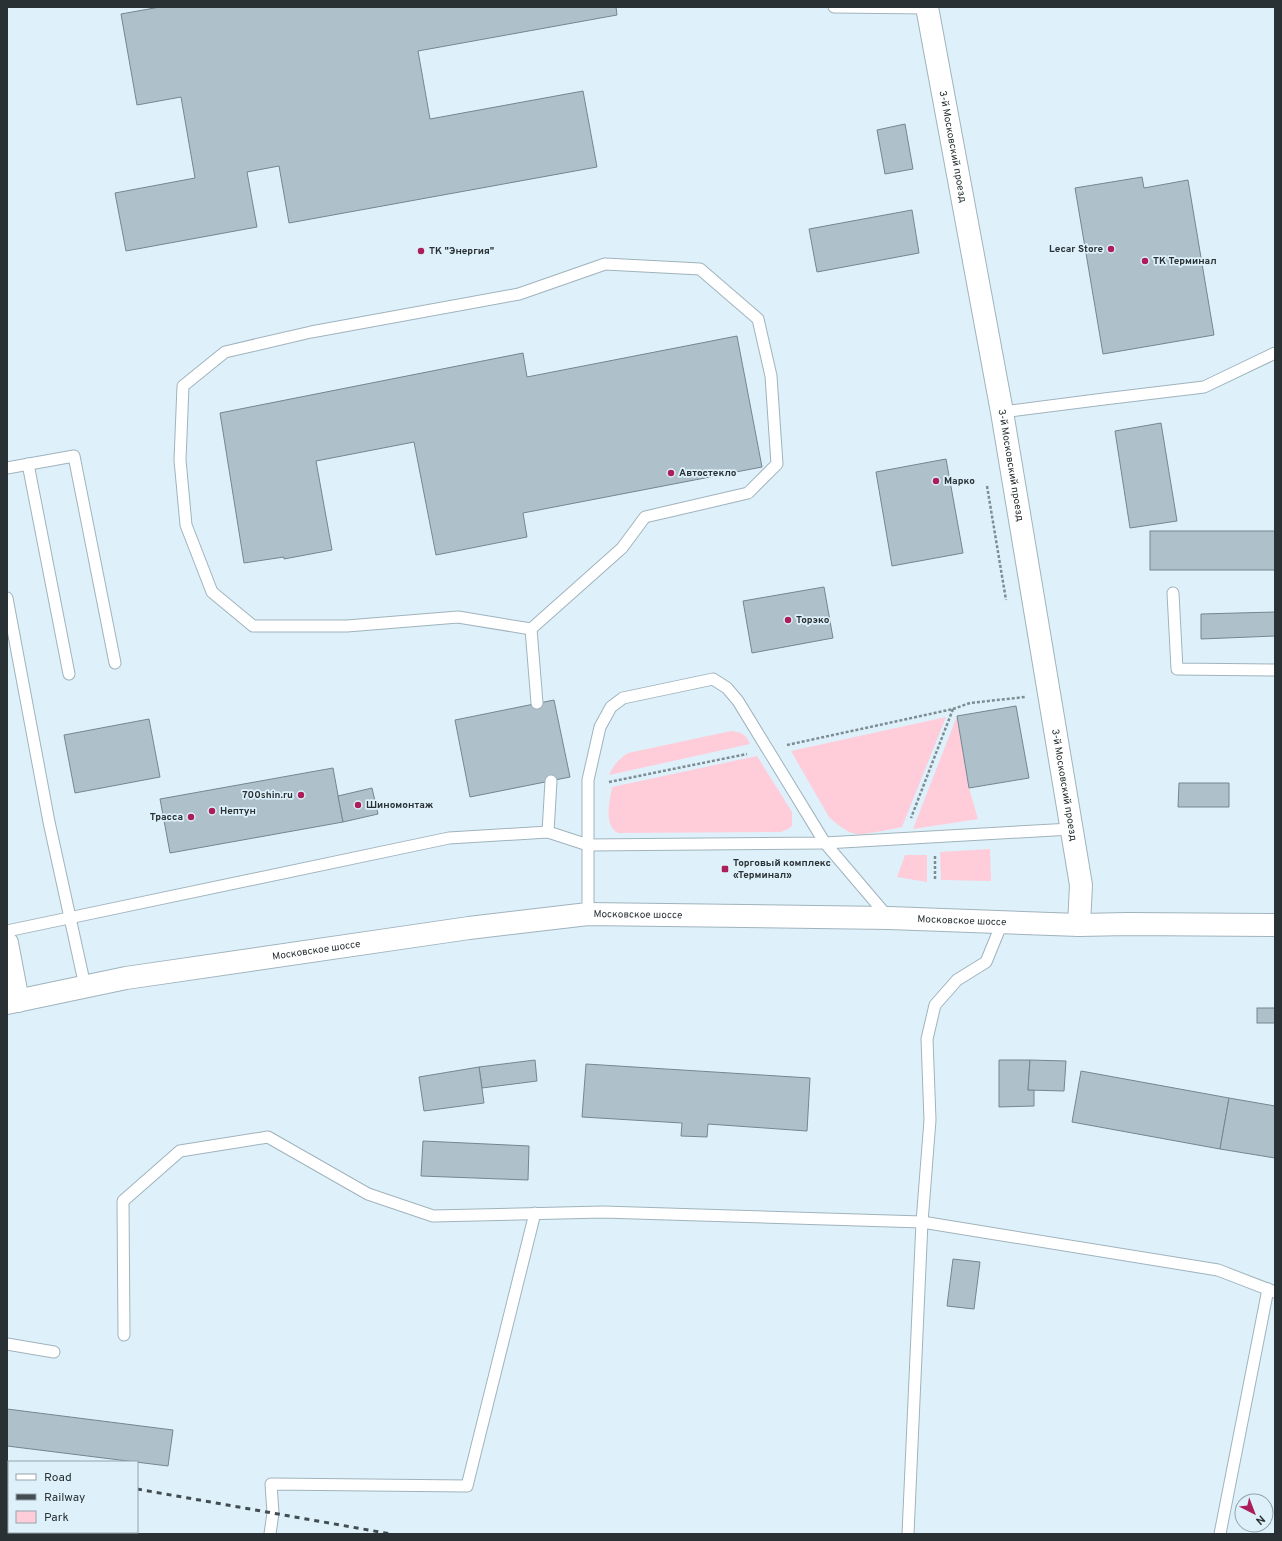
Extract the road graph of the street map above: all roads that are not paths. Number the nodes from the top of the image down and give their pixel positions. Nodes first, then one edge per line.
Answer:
1 (834, 7) edge
2 (927, 8) edge
3 (1275, 353) edge
4 (1002, 412) junction
5 (28, 464) junction
6 (7, 468) edge
7 (1173, 593) dead end
8 (7, 598) edge
9 (531, 629) junction
10 (115, 663) dead end
11 (1275, 670) edge
12 (69, 674) dead end
13 (537, 704) dead end
14 (551, 781) dead end
15 (1071, 829) junction
16 (548, 832) junction
17 (825, 843) junction
18 (588, 845) junction
19 (588, 914) junction
20 (889, 918) junction
21 (70, 919) junction
22 (1002, 922) junction
23 (1079, 925) junction
24 (1275, 925) edge
25 (7, 931) edge
26 (7, 943) edge
27 (85, 986) junction
28 (12, 1002) edge
29 (535, 1213) junction
30 (922, 1222) junction
31 (1271, 1290) edge
32 (124, 1335) dead end
33 (7, 1344) edge
34 (54, 1352) dead end
35 (270, 1534) edge
36 (908, 1534) edge
37 (1220, 1534) edge

1 - 2 lane
2 - 4 main road, 3-й Московский проезд
3 - 4 lane
4 - 15 main road, 3-й Московский проезд
5 - 6 lane
5 - 10 lane
5 - 12 lane
7 - 11 lane
8 - 21 lane
9 - 9 lane
9 - 13 lane
14 - 16 lane
15 - 17 lane
15 - 23 main road, 3-й Московский проезд
16 - 18 lane
16 - 21 lane
17 - 18 lane
17 - 18 lane
17 - 20 lane
18 - 19 lane
19 - 20 main road, Московское шоссе
19 - 27 main road, Московское шоссе
20 - 22 main road, Московское шоссе
21 - 25 lane
21 - 27 lane
22 - 23 main road, Московское шоссе
22 - 30 lane
23 - 24 main road, Московское шоссе
26 - 28 main road
27 - 28 main road, Московское шоссе
29 - 30 lane
29 - 32 lane
29 - 35 lane
30 - 31 lane
30 - 36 lane
31 - 37 lane
33 - 34 lane

